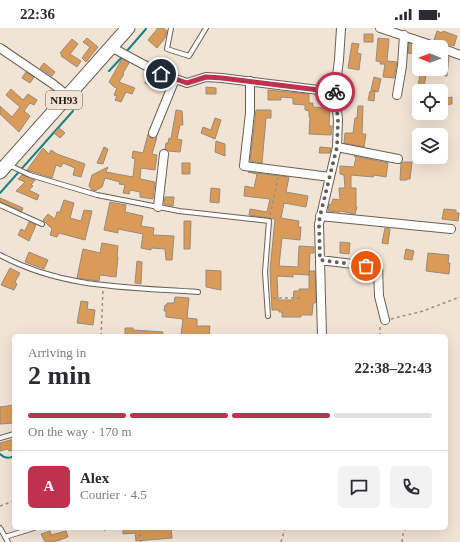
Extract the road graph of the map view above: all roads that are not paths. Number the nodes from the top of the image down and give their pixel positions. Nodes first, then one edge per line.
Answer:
1 (128, 28) edge
2 (171, 28) edge
3 (206, 28) edge
4 (341, 28) edge
5 (380, 28) edge
6 (404, 36) junction
7 (416, 40) edge
8 (111, 47) junction
9 (0, 48) edge
10 (448, 51) edge
11 (460, 55) edge
12 (175, 79) junction
13 (250, 81) junction
14 (335, 92) junction
15 (68, 96) junction
16 (397, 96) dead end
17 (153, 133) dead end
18 (337, 147) junction
19 (164, 154) dead end
20 (398, 159) dead end
21 (3, 168) edge
22 (330, 177) junction
23 (0, 205) edge
24 (158, 207) junction
25 (320, 216) junction
26 (42, 224) dead end
27 (451, 229) dead end
28 (0, 255) edge
29 (320, 260) junction
30 (198, 292) dead end
31 (268, 316) dead end
32 (385, 320) road end
33 (322, 334) edge
34 (12, 435) edge
35 (0, 438) edge
36 (0, 528) edge
37 (28, 530) edge
38 (5, 537) junction
39 (8, 542) edge

1 - 8 main road, NH93
2 - 3 lane
4 - 14 street
5 - 6 street
6 - 7 street
6 - 16 street
8 - 12 street
8 - 15 main road, NH93
9 - 15 street
10 - 11 street
12 - 13 street
12 - 17 street
13 - 14 street
13 - 22 street
14 - 18 street
15 - 21 main road, NH93
18 - 20 street
18 - 22 street
19 - 24 street
21 - 24 lane
22 - 25 street
23 - 26 lane
24 - 31 lane
25 - 27 street
25 - 29 street
28 - 30 lane
29 - 32 street
29 - 33 street
34 - 35 lane
36 - 38 lane
37 - 38 lane
38 - 39 lane

